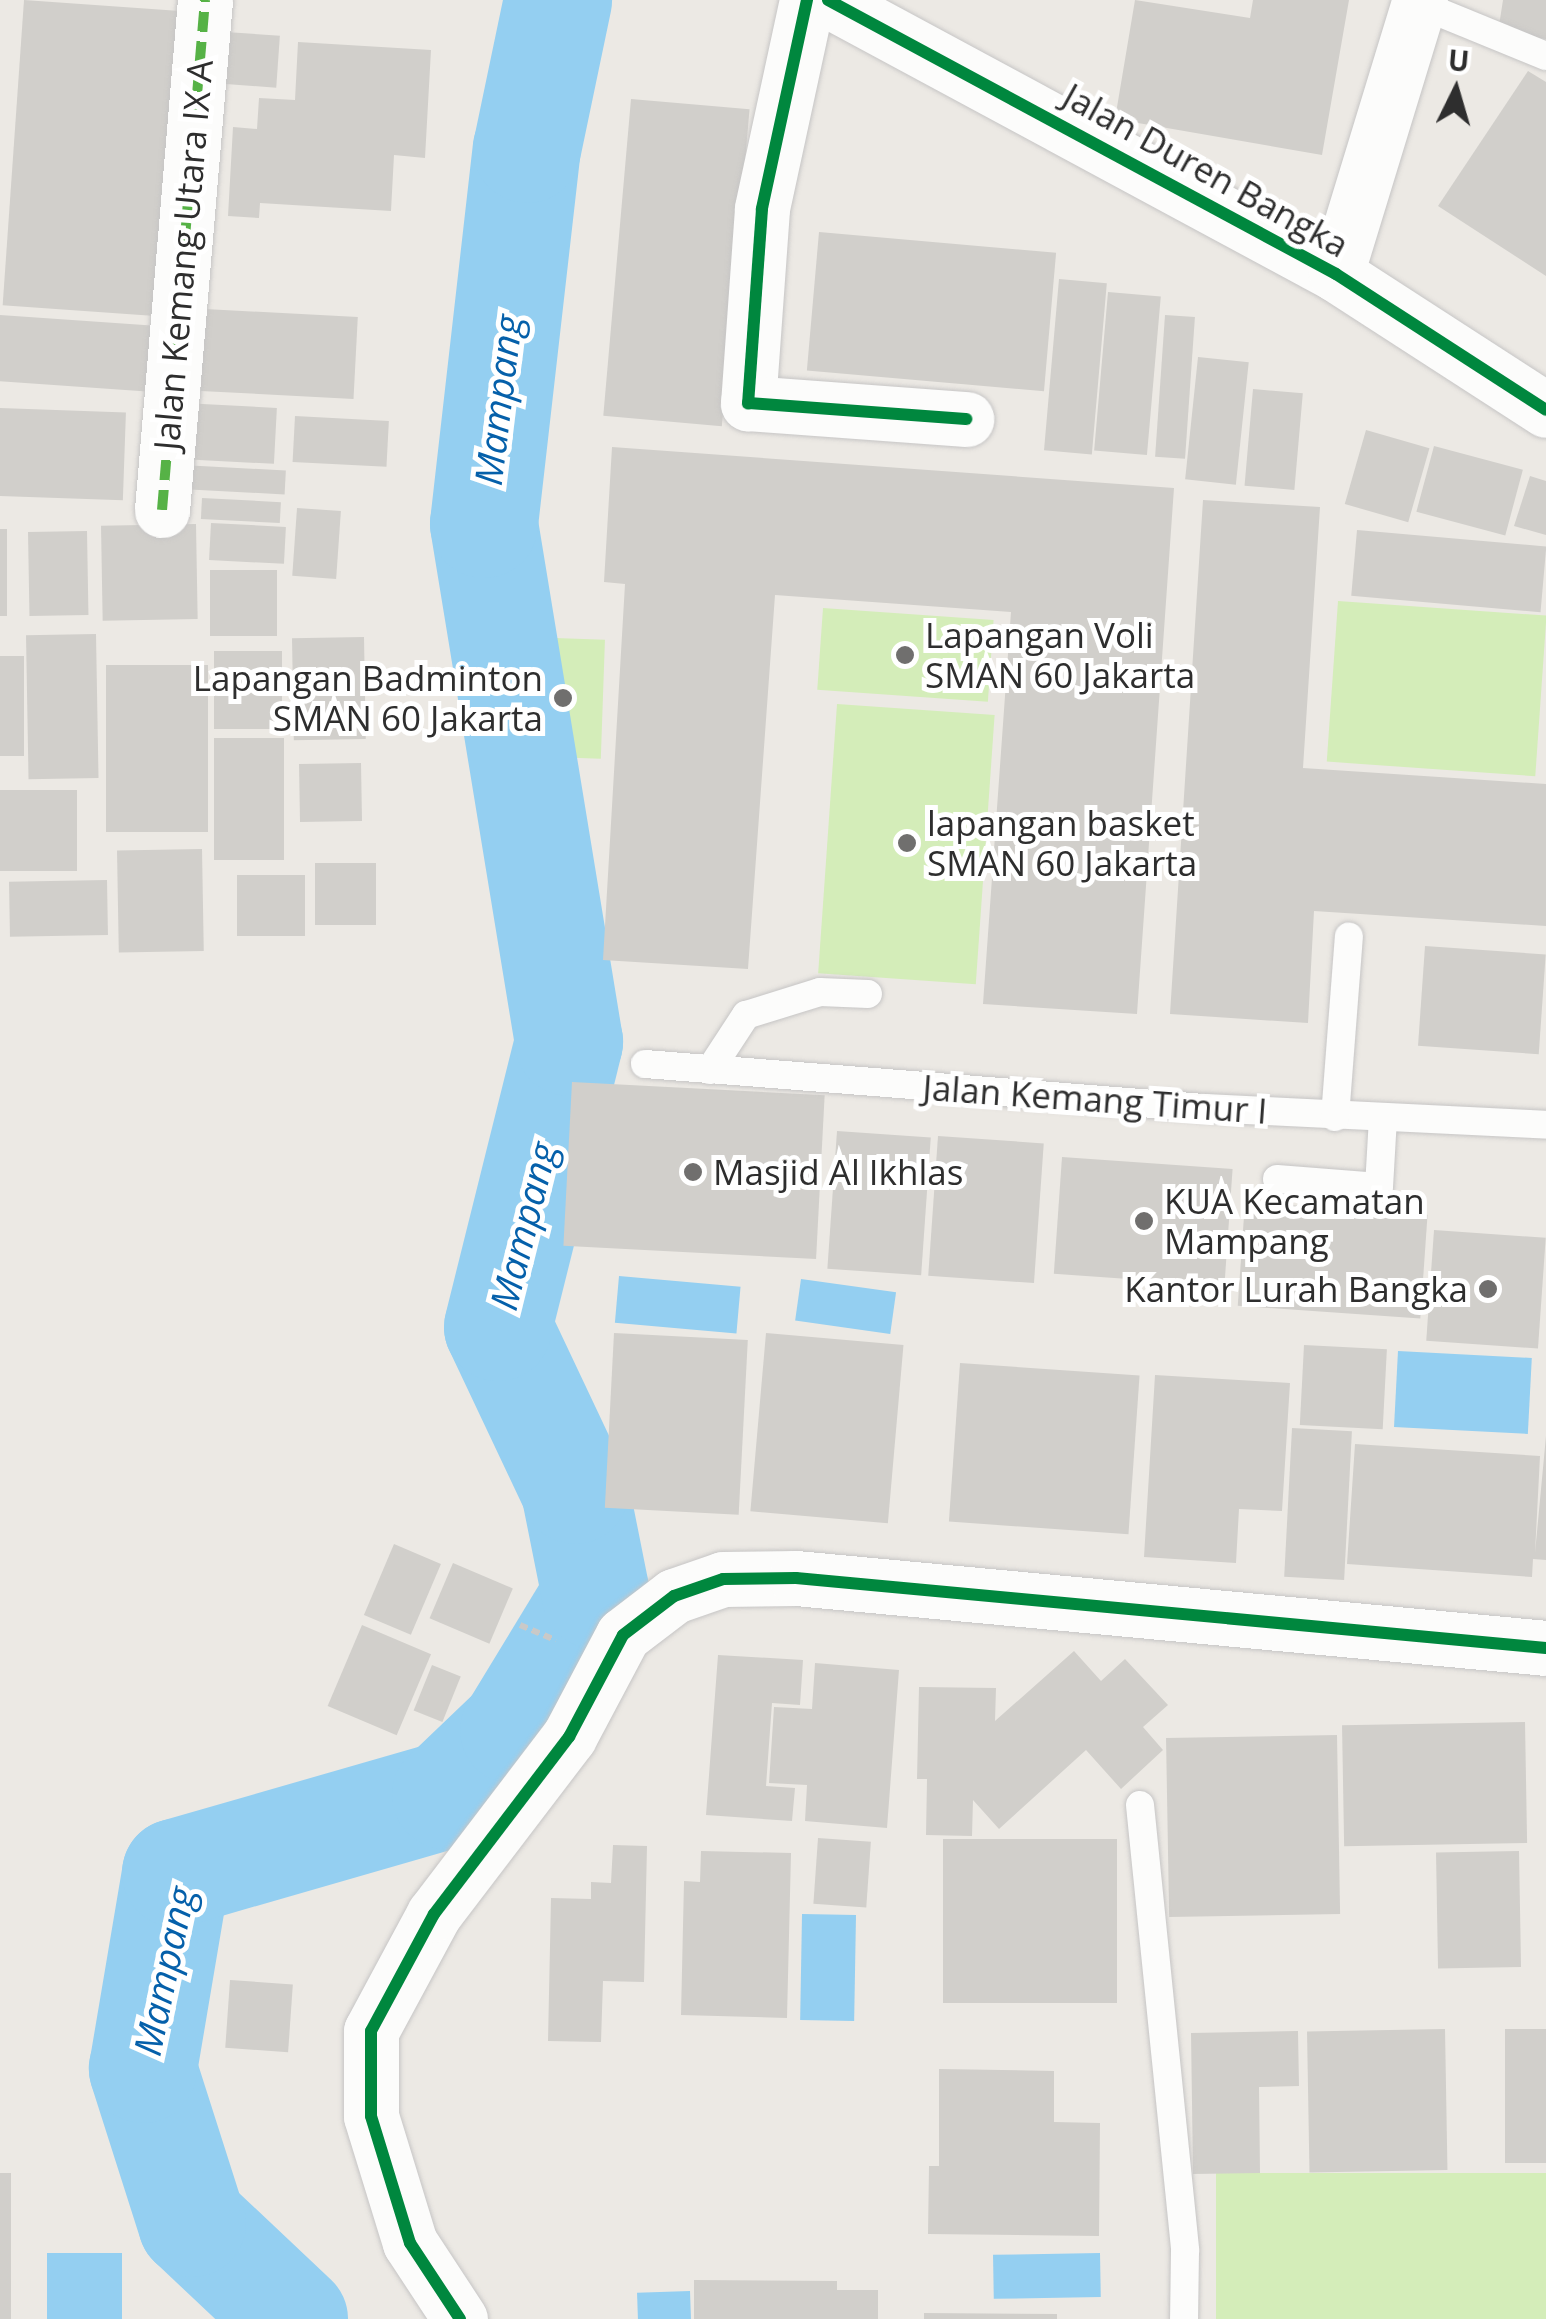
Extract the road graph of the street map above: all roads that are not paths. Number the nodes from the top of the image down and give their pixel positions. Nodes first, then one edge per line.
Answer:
1 (204, 0) edge
2 (807, 0) edge
3 (828, 0) edge
4 (1419, 2) edge
5 (1546, 56) edge
6 (1336, 274) junction
7 (1546, 410) edge
8 (966, 419) dead end
9 (162, 510) dead end
10 (1349, 937) dead end
11 (868, 994) dead end
12 (645, 1064) dead end
13 (710, 1070) junction
14 (1335, 1116) junction
15 (1384, 1118) junction
16 (1546, 1125) edge
17 (1277, 1179) dead end
18 (1546, 1648) edge
19 (1140, 1805) dead end
20 (460, 2319) edge
21 (1184, 2319) edge

1 - 9 street, Jalan Kemang Utara IX A
2 - 8 street
3 - 6 street, Jalan Duren Bangka
4 - 5 lane
4 - 6 street
6 - 7 street, Jalan Duren Bangka
10 - 14 lane
11 - 13 lane
12 - 13 lane, Jalan Kemang Timur I
13 - 14 lane, Jalan Kemang Timur I
14 - 15 lane, Jalan Kemang Timur I
15 - 16 lane, Jalan Kemang Timur I
15 - 17 lane
18 - 20 street
19 - 21 lane

